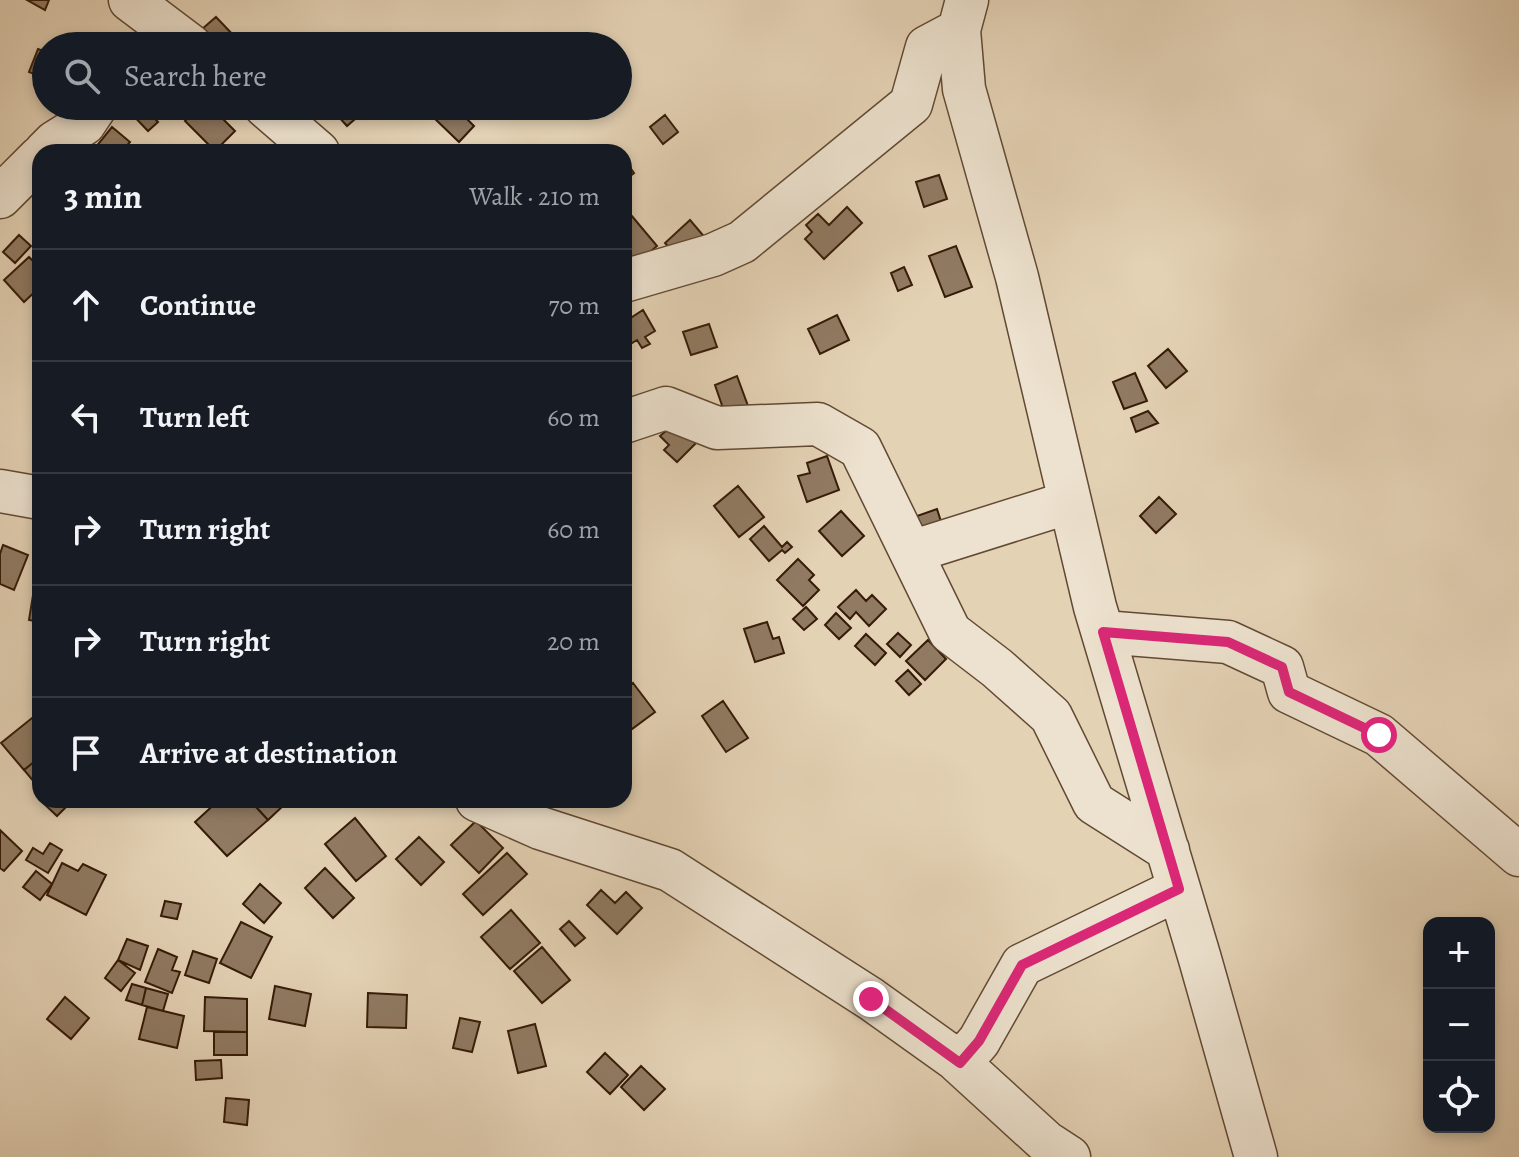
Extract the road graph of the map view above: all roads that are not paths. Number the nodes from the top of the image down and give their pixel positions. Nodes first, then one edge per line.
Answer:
1 (130, 0) edge
2 (963, 15) edge
3 (172, 32) edge
4 (87, 120) edge
5 (281, 120) edge
6 (53, 144) edge
7 (309, 144) edge
8 (32, 165) edge
9 (0, 197) edge
10 (632, 279) edge
11 (632, 419) edge
12 (0, 491) edge
13 (32, 497) edge
14 (1070, 502) junction
15 (911, 552) junction
16 (1103, 632) junction
17 (495, 808) edge
18 (1519, 855) edge
19 (1173, 870) junction
20 (960, 1063) junction
21 (1069, 1157) edge
22 (1256, 1157) edge

1 - 3 street
2 - 10 street
2 - 14 street
4 - 6 street
5 - 7 street
8 - 9 street
11 - 15 street
12 - 13 street
14 - 15 street
14 - 16 street
15 - 19 street
16 - 18 street
16 - 19 street
17 - 20 street
19 - 20 street
19 - 22 street
20 - 21 street

